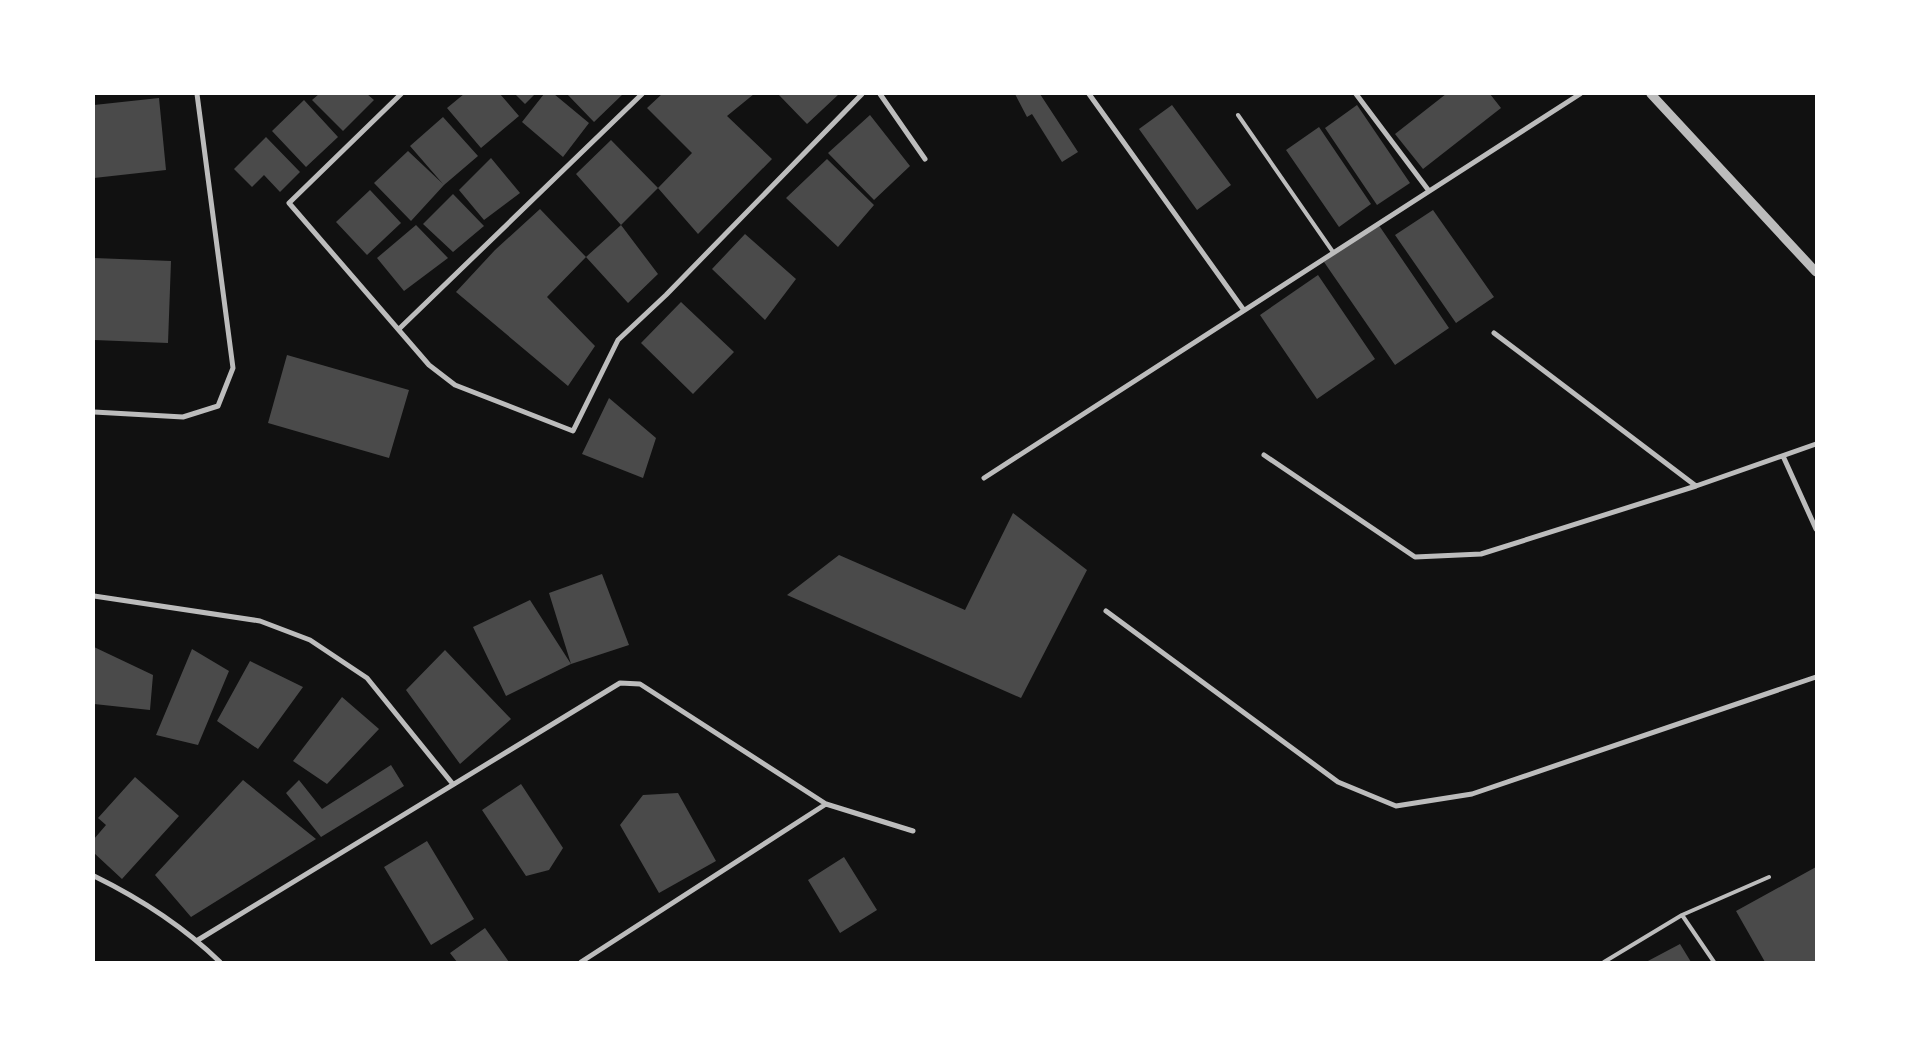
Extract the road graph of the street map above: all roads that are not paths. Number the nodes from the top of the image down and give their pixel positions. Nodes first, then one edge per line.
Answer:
1 (197, 94) edge
2 (401, 94) edge
3 (642, 94) edge
4 (862, 94) edge
5 (880, 94) edge
6 (1089, 94) edge
7 (1356, 94) edge
8 (1580, 94) edge
9 (1651, 94) edge
10 (1238, 115) dead end
11 (925, 159) dead end
12 (1429, 191) junction
13 (1333, 252) junction
14 (1816, 272) edge
15 (1243, 309) junction
16 (399, 329) junction
17 (1494, 333) dead end
18 (94, 412) edge
19 (1816, 444) edge
20 (1264, 455) dead end
21 (1783, 456) junction
22 (984, 478) dead end
23 (1696, 486) junction
24 (1816, 529) edge
25 (94, 596) edge
26 (1106, 611) dead end
27 (1816, 677) edge
28 (452, 784) junction
29 (826, 804) junction
30 (913, 831) dead end
31 (94, 876) edge
32 (1769, 877) dead end
33 (1682, 914) junction
34 (198, 940) junction
35 (220, 962) edge
36 (581, 962) edge
37 (1604, 962) edge
38 (1714, 962) edge

1 - 18 street
2 - 16 street
3 - 16 street
4 - 16 street
5 - 11 street
6 - 15 street
7 - 12 street
8 - 12 street
9 - 14 street
10 - 13 lane
12 - 13 street
13 - 15 street
15 - 22 street
17 - 23 street
19 - 21 street
20 - 23 street
21 - 23 street
21 - 24 street
25 - 28 street
26 - 27 street
28 - 29 street
28 - 34 street
29 - 30 street
29 - 36 street
31 - 34 street
32 - 33 lane
33 - 37 lane
33 - 38 lane
34 - 35 street

